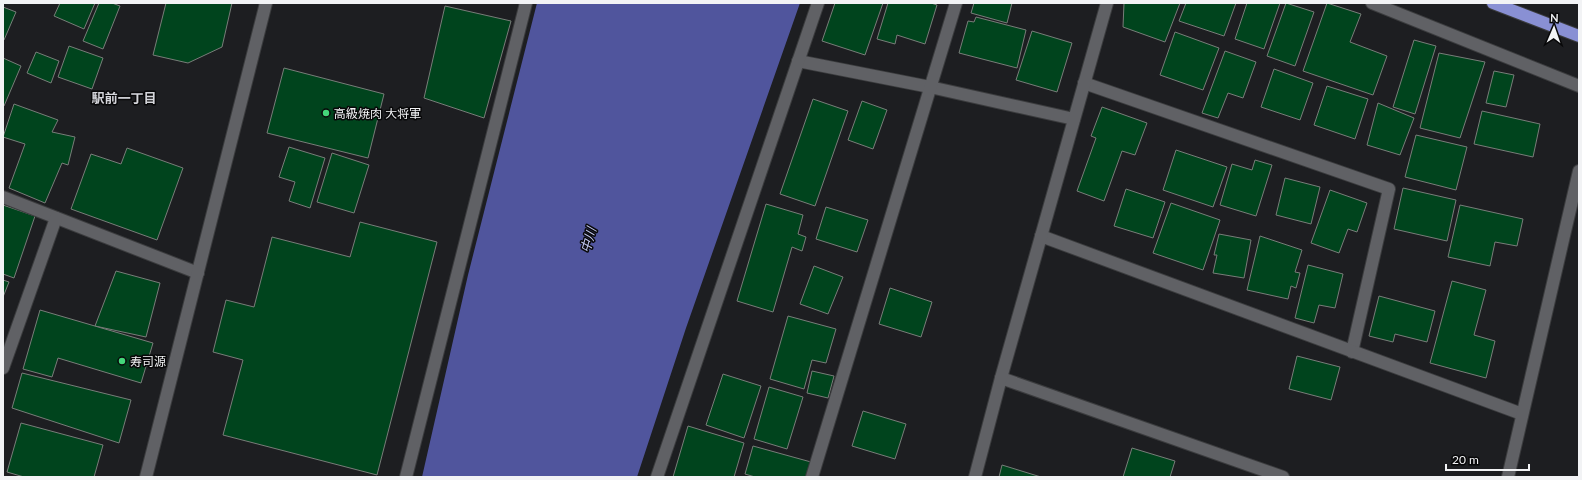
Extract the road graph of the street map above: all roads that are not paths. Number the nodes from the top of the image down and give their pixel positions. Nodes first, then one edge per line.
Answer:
1 (266, 3) edge
2 (526, 3) edge
3 (818, 3) edge
4 (956, 3) edge
5 (1107, 3) edge
6 (1372, 3) edge
7 (1493, 3) edge
8 (1579, 36) edge
9 (798, 62) junction
10 (1084, 84) junction
11 (1579, 86) edge
12 (930, 87) junction
13 (1074, 119) junction
14 (1579, 171) edge
15 (3, 197) edge
16 (56, 218) junction
17 (1041, 236) junction
18 (198, 273) junction
19 (1352, 352) junction
20 (3, 368) edge
21 (1001, 378) junction
22 (1522, 414) junction
23 (147, 477) edge
24 (406, 477) edge
25 (657, 477) edge
26 (812, 477) edge
27 (975, 477) edge
28 (1283, 477) edge
29 (1508, 477) edge

1 - 18 street
2 - 24 street
3 - 9 street
4 - 12 street
5 - 10 street
6 - 11 street
7 - 8 highway
9 - 12 street
9 - 25 street
10 - 13 street
10 - 19 street
12 - 13 street
12 - 26 street
13 - 17 street
14 - 22 street
15 - 16 street
16 - 18 street
16 - 20 street
17 - 19 street
17 - 21 street
18 - 23 street
19 - 22 street
21 - 27 street
21 - 28 street
22 - 29 street

